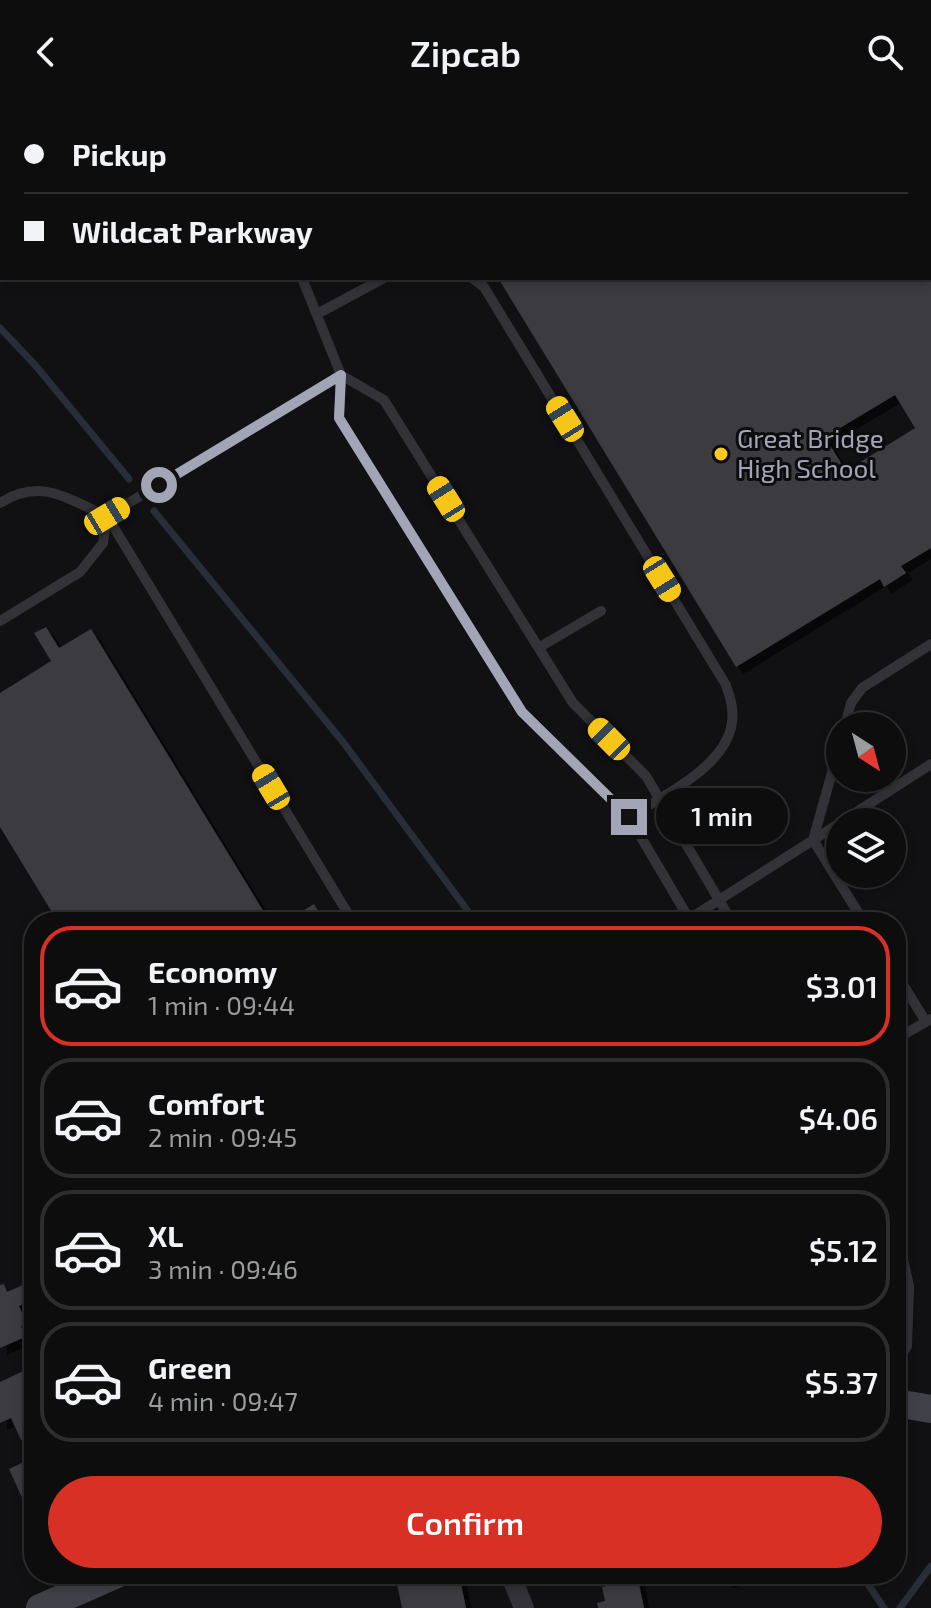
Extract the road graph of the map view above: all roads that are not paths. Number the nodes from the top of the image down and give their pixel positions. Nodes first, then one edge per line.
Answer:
1 (303, 280) edge
2 (380, 280) edge
3 (475, 280) edge
4 (317, 314) junction
5 (341, 375) junction
6 (0, 503) edge
7 (107, 516) junction
8 (601, 611) dead end
9 (0, 621) edge
10 (931, 644) edge
11 (540, 647) junction
12 (849, 712) edge
13 (931, 764) edge
14 (826, 792) edge
15 (659, 798) junction
16 (862, 808) edge
17 (629, 817) junction
18 (826, 831) edge
19 (813, 840) junction
20 (719, 900) junction
21 (347, 912) edge
22 (685, 912) edge
23 (702, 912) edge
24 (726, 912) edge
25 (858, 912) edge
26 (906, 987) edge
27 (929, 1020) edge
28 (906, 1033) edge
29 (906, 1273) edge
30 (906, 1348) edge
31 (906, 1405) edge
32 (931, 1409) edge
33 (94, 1584) edge
34 (514, 1584) edge
35 (40, 1608) edge
36 (524, 1608) edge

1 - 4 lane
2 - 4 lane
3 - 15 lane
4 - 5 lane
5 - 7 lane
5 - 11 lane
5 - 17 lane
6 - 7 lane
7 - 9 lane
7 - 21 lane
8 - 11 lane
10 - 12 lane
11 - 15 lane
13 - 16 lane
14 - 19 lane
15 - 17 lane
15 - 20 lane
17 - 22 lane
18 - 19 lane
19 - 20 lane
19 - 25 lane
20 - 23 lane
20 - 24 lane
26 - 27 lane
27 - 28 lane
29 - 30 lane
31 - 32 main road
33 - 35 main road
34 - 36 street

